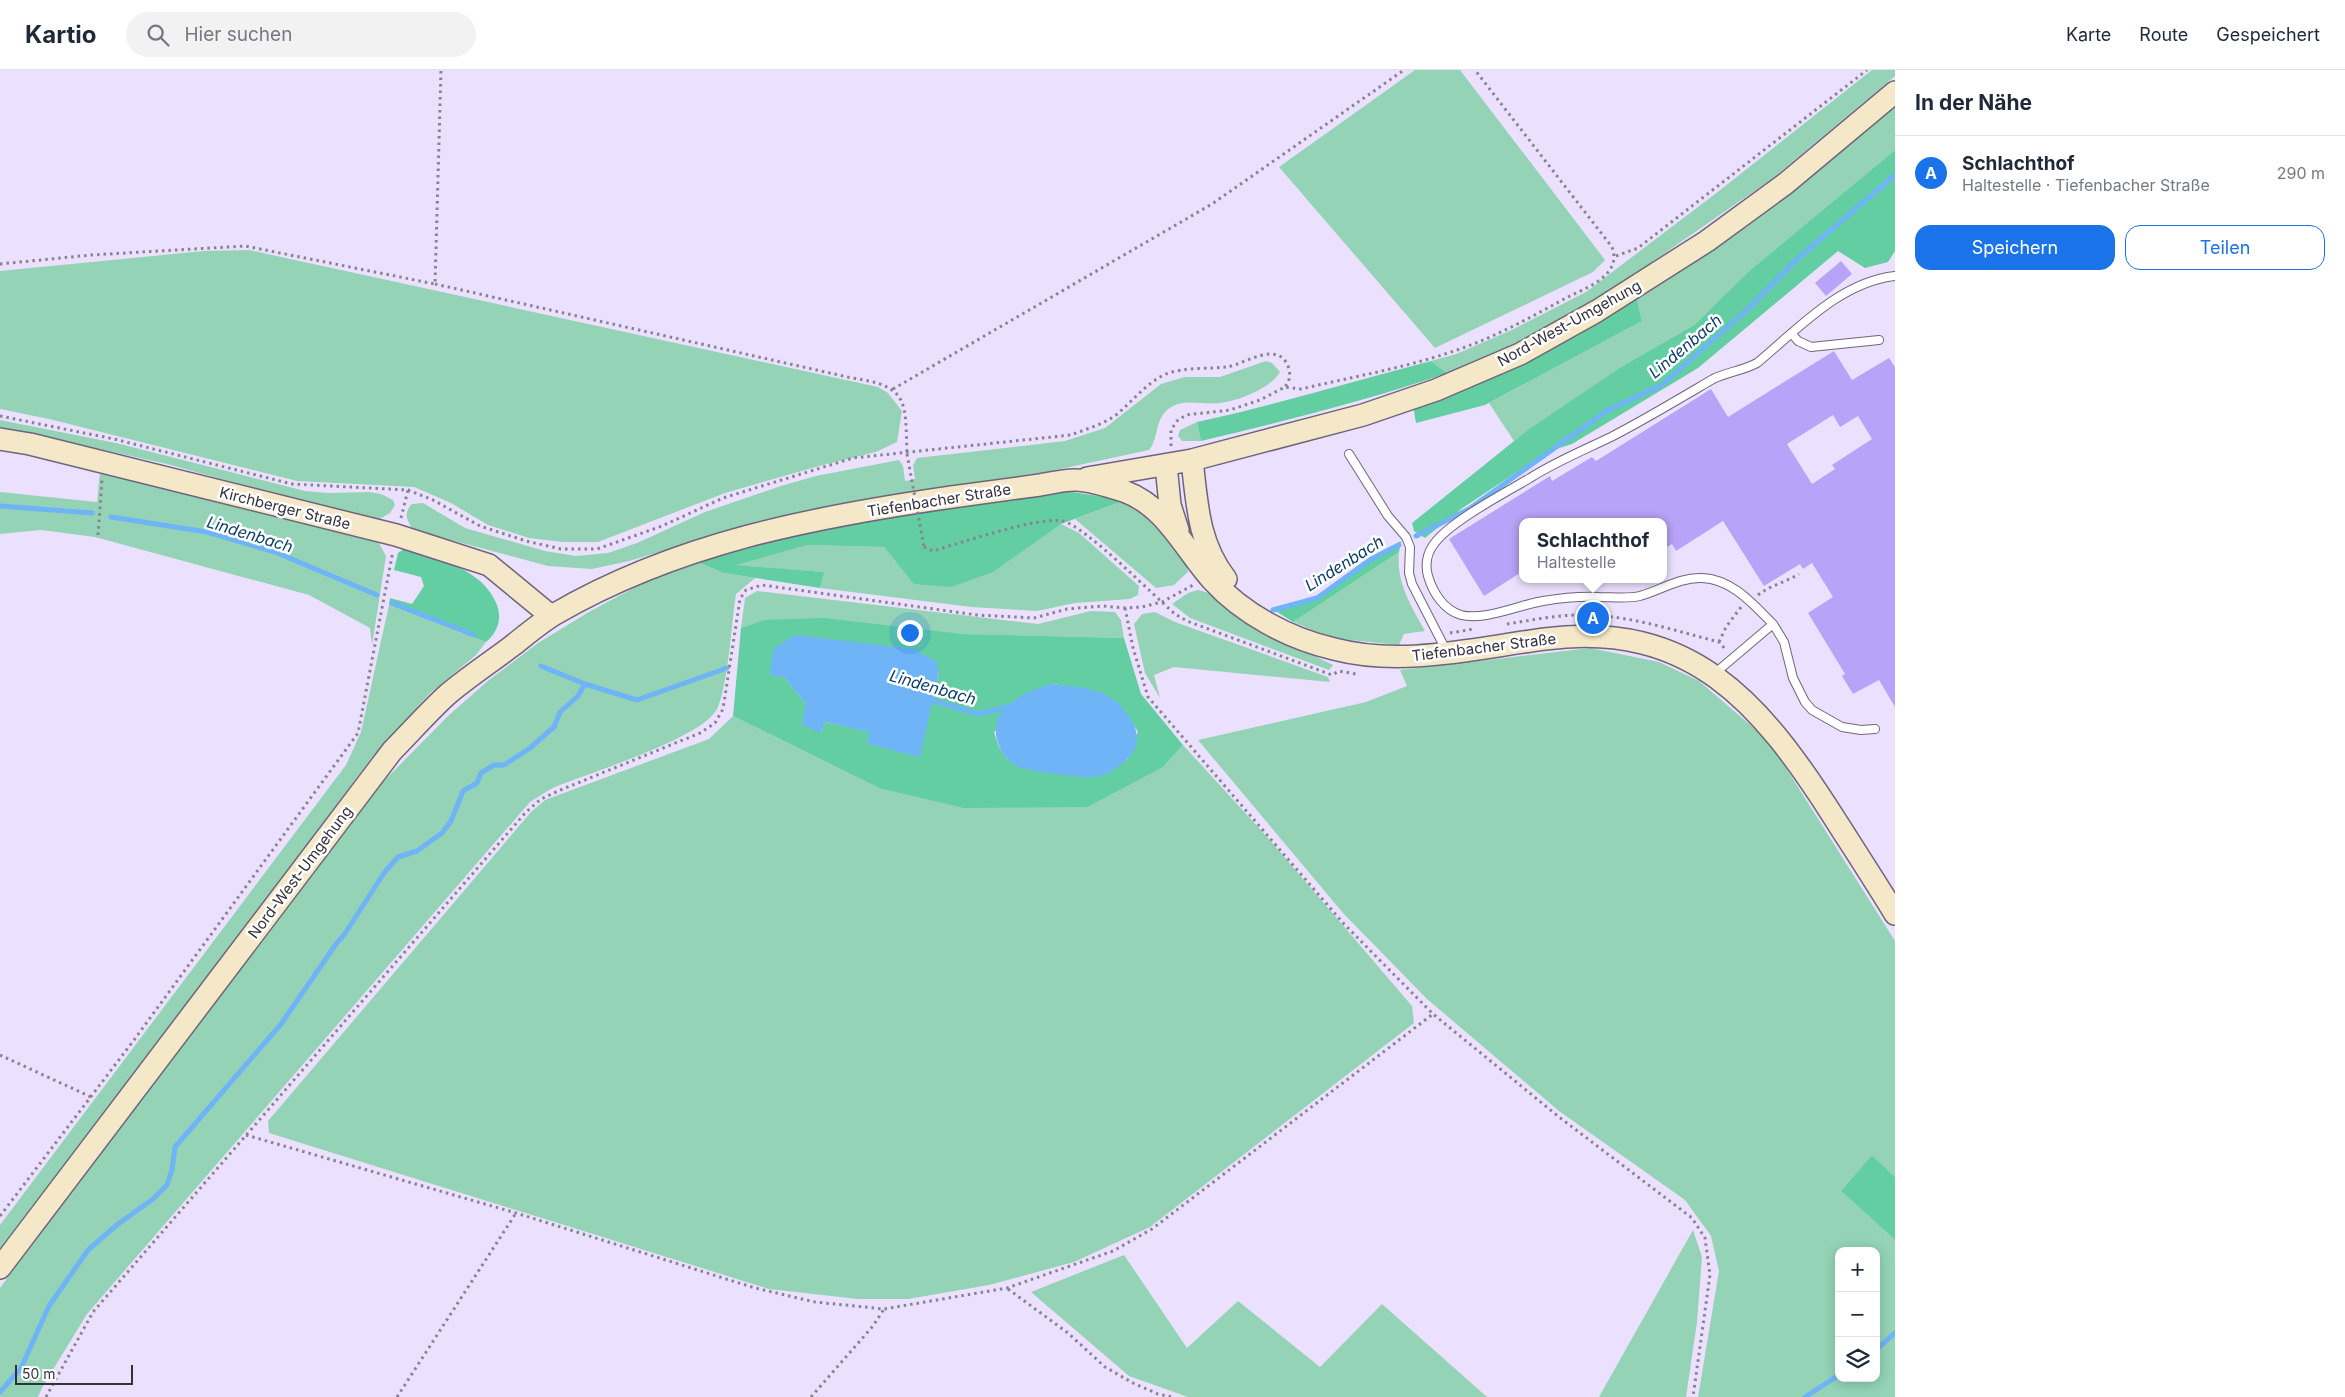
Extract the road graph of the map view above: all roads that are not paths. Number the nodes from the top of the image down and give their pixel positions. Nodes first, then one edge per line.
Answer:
1 (1895, 92) edge
2 (1894, 276) edge
3 (1792, 334) junction
4 (1880, 340) dead end
5 (0, 439) edge
6 (1349, 454) dead end
7 (1178, 463) junction
8 (1077, 480) junction
9 (1186, 546) junction
10 (673, 558) joint
11 (551, 616) junction
12 (1773, 624) junction
13 (1279, 628) junction
14 (1443, 644) junction
15 (1714, 674) junction
16 (1875, 729) dead end
17 (1895, 914) edge
18 (0, 1268) edge

1 - 7 main road, Nord-West-Umgehung
2 - 3 lane
3 - 4 lane
3 - 12 lane
5 - 11 main road, Kirchberger Straße
6 - 14 lane
7 - 8 main road, Nord-West-Umgehung
7 - 9 main road, Tiefenbacher Straße
7 - 13 main road, Tiefenbacher Straße
8 - 9 main road, Tiefenbacher Straße
8 - 10 main road, Tiefenbacher Straße
9 - 13 main road, Tiefenbacher Straße
10 - 11 main road, Nord-West-Umgehung
11 - 18 main road, Nord-West-Umgehung
12 - 15 lane
12 - 16 lane
13 - 14 main road, Tiefenbacher Straße
14 - 15 main road, Tiefenbacher Straße
15 - 17 main road, Tiefenbacher Straße

